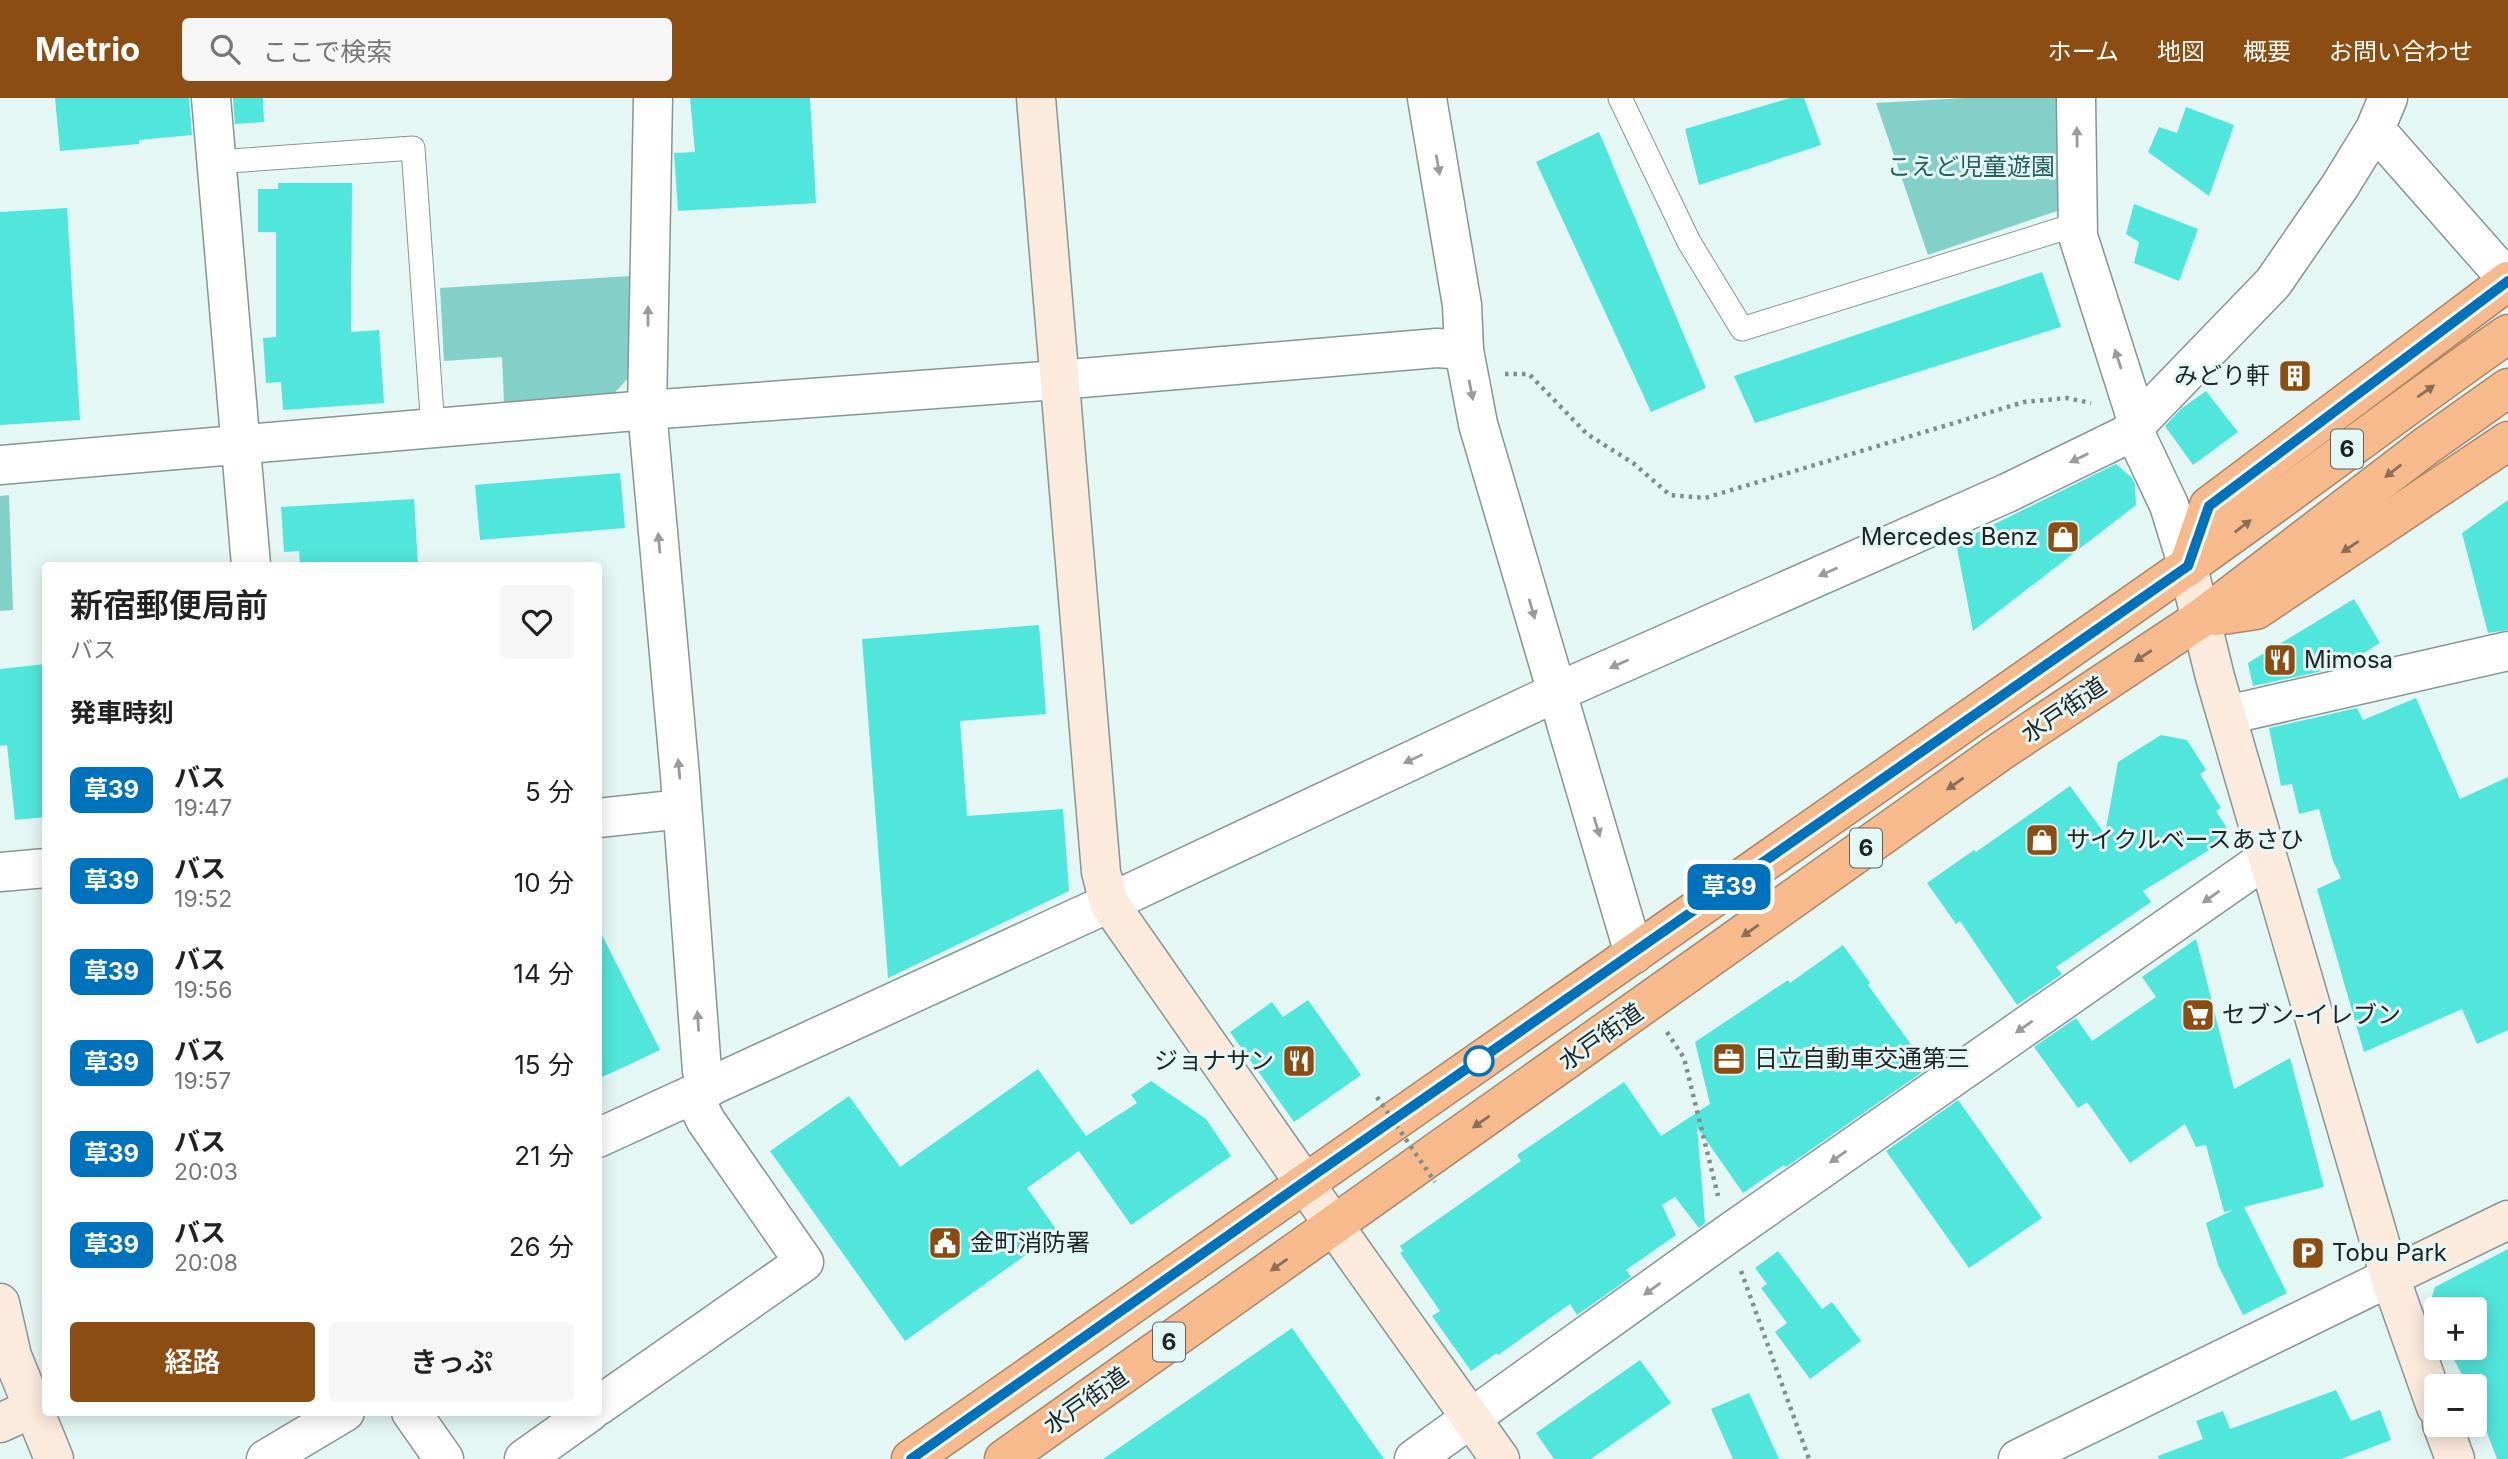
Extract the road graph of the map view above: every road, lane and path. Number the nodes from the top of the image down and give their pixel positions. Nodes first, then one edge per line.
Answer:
1 (211, 98) edge
2 (653, 98) edge
3 (1036, 98) edge
4 (1427, 98) edge
5 (1620, 98) edge
6 (2076, 98) edge
7 (2381, 114) edge
8 (216, 162) junction
9 (2078, 224) junction
10 (2508, 280) edge
11 (2508, 334) edge
12 (1466, 362) junction
13 (1058, 380) junction
14 (2508, 388) edge
15 (647, 410) junction
16 (2135, 422) junction
17 (433, 429) junction
18 (2508, 441) edge
19 (241, 445) junction
20 (0, 465) edge
21 (251, 562) edge
22 (2188, 566) junction
23 (2200, 619) junction
24 (2508, 651) edge
25 (1557, 692) junction
26 (2227, 715) junction
27 (682, 809) junction
28 (602, 817) edge
29 (2266, 858) junction
30 (42, 869) edge
31 (0, 872) edge
32 (1109, 903) junction
33 (1634, 954) junction
34 (701, 1091) junction
35 (1377, 1097) dead end
36 (602, 1136) edge
37 (1304, 1182) junction
38 (1435, 1182) dead end
39 (2508, 1220) edge
40 (1335, 1226) junction
41 (2390, 1277) junction
42 (0, 1303) edge
43 (2425, 1374) edge
44 (39, 1398) edge
45 (602, 1403) edge
46 (43, 1416) edge
47 (338, 1416) edge
48 (414, 1416) edge
49 (584, 1416) edge
50 (1471, 1419) junction
51 (0, 1423) edge
52 (2447, 1437) edge
53 (2022, 1458) edge
54 (54, 1459) edge
55 (266, 1459) edge
56 (444, 1459) edge
57 (524, 1459) edge
58 (911, 1459) edge
59 (1004, 1459) edge
60 (1414, 1459) edge
61 (1500, 1459) edge
62 (2455, 1459) edge

1 - 8 street
15 -> 2 street
3 - 13 street
4 -> 12 street
5 - 9 lane
9 -> 6 street
7 - 10 street
7 - 16 street
8 - 17 lane
8 - 19 street
16 -> 9 street
10 - 22 highway, 6
22 -> 11 highway, 水戸街道 / 6
12 - 13 street
12 - 16 path
12 -> 25 street
13 - 15 street
13 - 32 street
14 -> 23 highway, 水戸街道 / 6
15 - 17 street
27 -> 15 street
16 - 22 street
16 -> 25 street
17 - 19 street
18 -> 23 highway, 水戸街道 / 6
19 - 20 street
19 - 21 street
22 - 23 street
22 - 33 highway, 水戸街道 / 6
23 - 26 street
23 -> 40 highway, 水戸街道 / 6
24 - 26 street
25 -> 32 street
25 -> 33 street
26 - 29 street
27 - 28 street
34 -> 27 street
29 - 41 street
29 -> 50 street
30 - 31 street
32 - 34 street
32 - 37 street
33 - 37 highway, 水戸街道 / 6
34 - 36 street
34 - 45 street
35 - 38 path, bridge
37 - 40 street
37 - 58 highway, 水戸街道 / 6
39 - 41 street
40 - 50 street
40 -> 59 highway, 水戸街道 / 6
41 - 43 street
41 - 53 street
42 - 44 street
44 - 51 street
46 - 54 street
47 - 55 street
48 - 56 street
49 - 57 street
50 - 60 street
50 - 61 street
52 - 62 street

